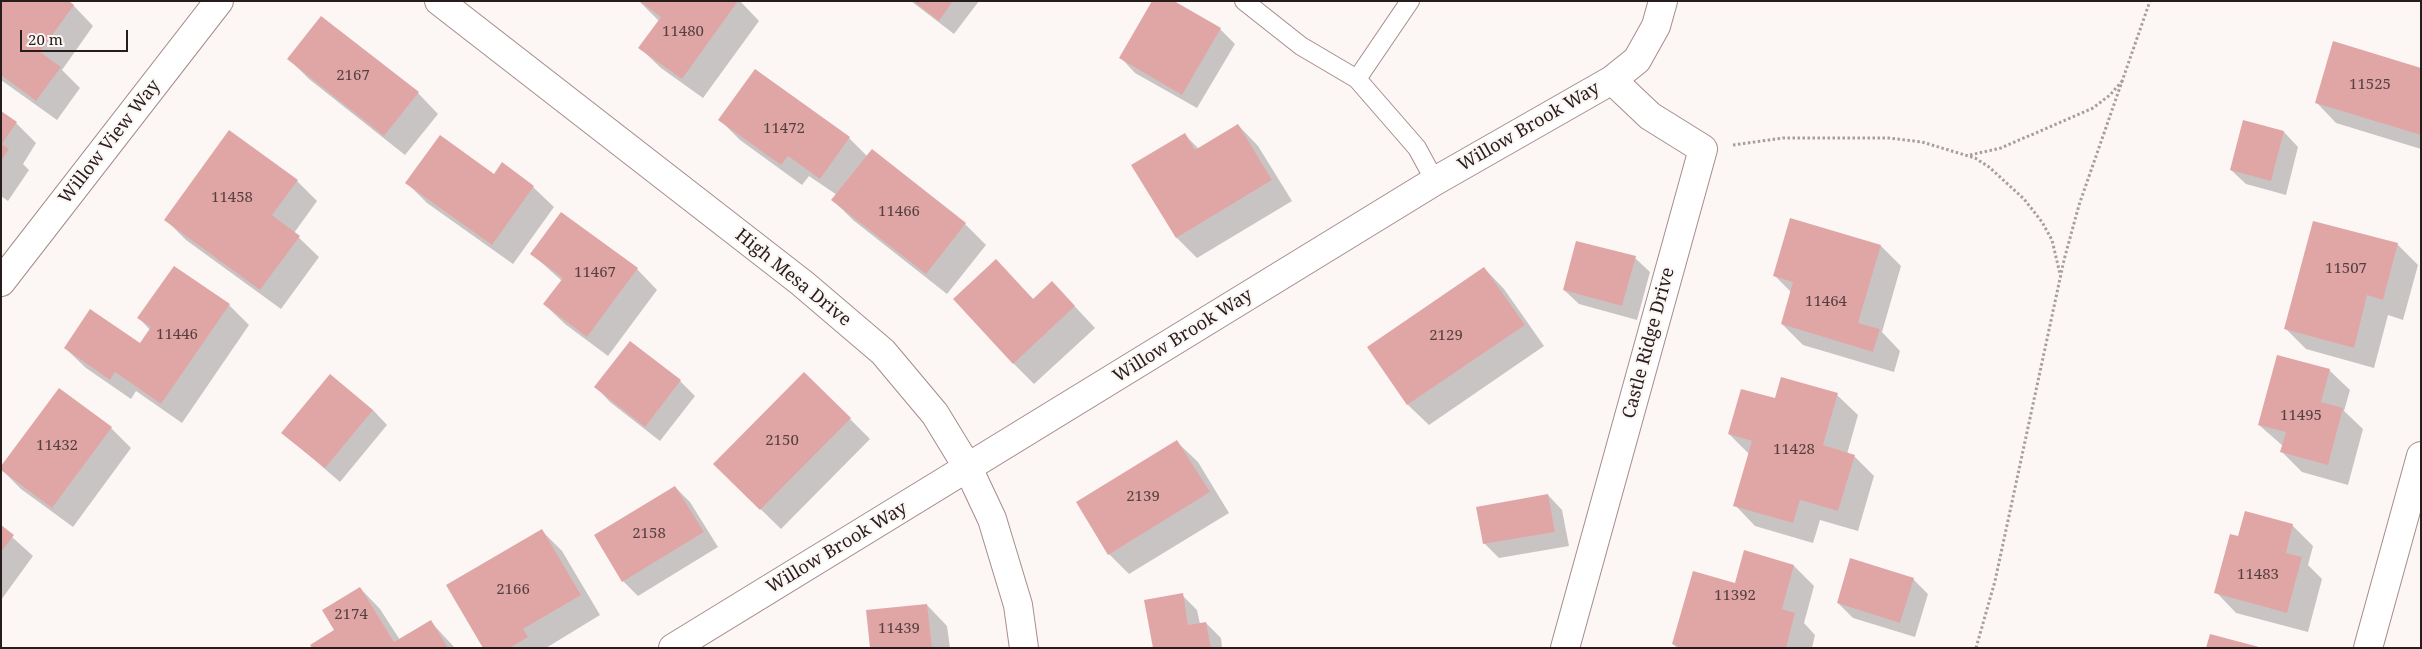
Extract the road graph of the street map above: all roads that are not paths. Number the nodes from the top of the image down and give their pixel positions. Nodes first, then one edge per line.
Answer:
1 (219, 1) edge
2 (439, 1) edge
3 (1244, 1) edge
4 (1410, 1) edge
5 (1663, 1) edge
6 (1357, 79) junction
7 (1612, 80) junction
8 (1435, 181) junction
9 (1, 282) edge
10 (2421, 456) edge
11 (968, 468) junction
12 (673, 648) edge
13 (1024, 648) edge
14 (1565, 648) edge
15 (2368, 648) edge

1 - 9 street, Willow View Way
2 - 11 street, High Mesa Drive
3 - 6 lane
4 - 6 lane
5 - 7 street, Willow Brook Way
6 - 8 lane
7 - 8 street, Willow Brook Way
7 - 14 street, Castle Ridge Drive
8 - 11 street, Willow Brook Way
10 - 15 street
11 - 12 street, Willow Brook Way
11 - 13 street, High Mesa Drive

